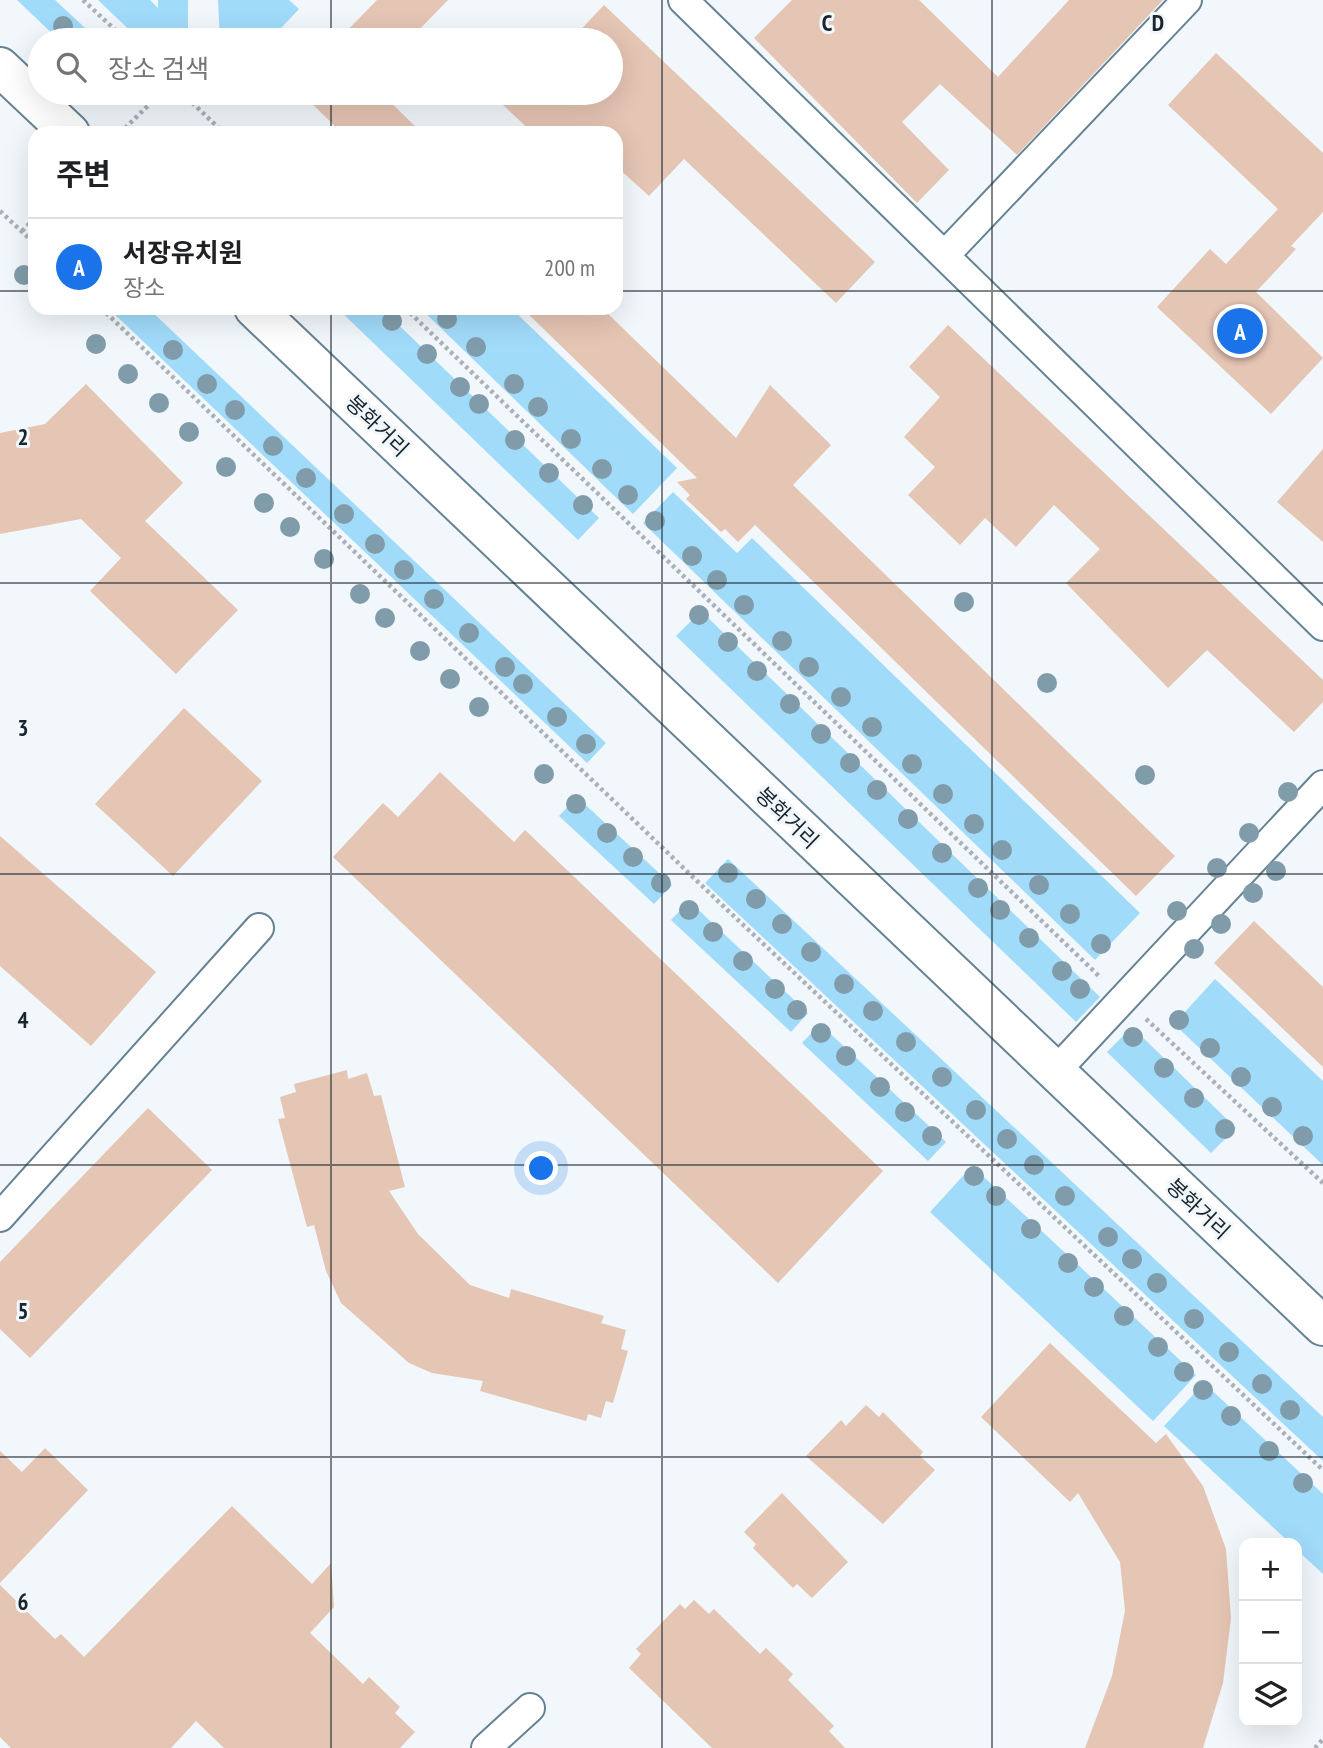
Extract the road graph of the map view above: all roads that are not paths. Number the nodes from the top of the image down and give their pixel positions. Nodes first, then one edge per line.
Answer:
1 (683, 0) edge
2 (1187, 0) edge
3 (0, 67) edge
4 (28, 93) edge
5 (40, 105) edge
6 (63, 126) edge
7 (945, 255) junction
8 (261, 315) edge
9 (1323, 626) edge
10 (1323, 785) edge
11 (259, 928) dead end
12 (1054, 1073) junction
13 (0, 1217) edge
14 (1323, 1326) edge
15 (530, 1708) dead end
16 (486, 1748) edge

1 - 7 street
2 - 7 street
3 - 4 main road
5 - 6 main road
7 - 9 street
8 - 12 main road, 봉화거리
10 - 12 street
11 - 13 street
12 - 14 main road, 봉화거리
15 - 16 street

